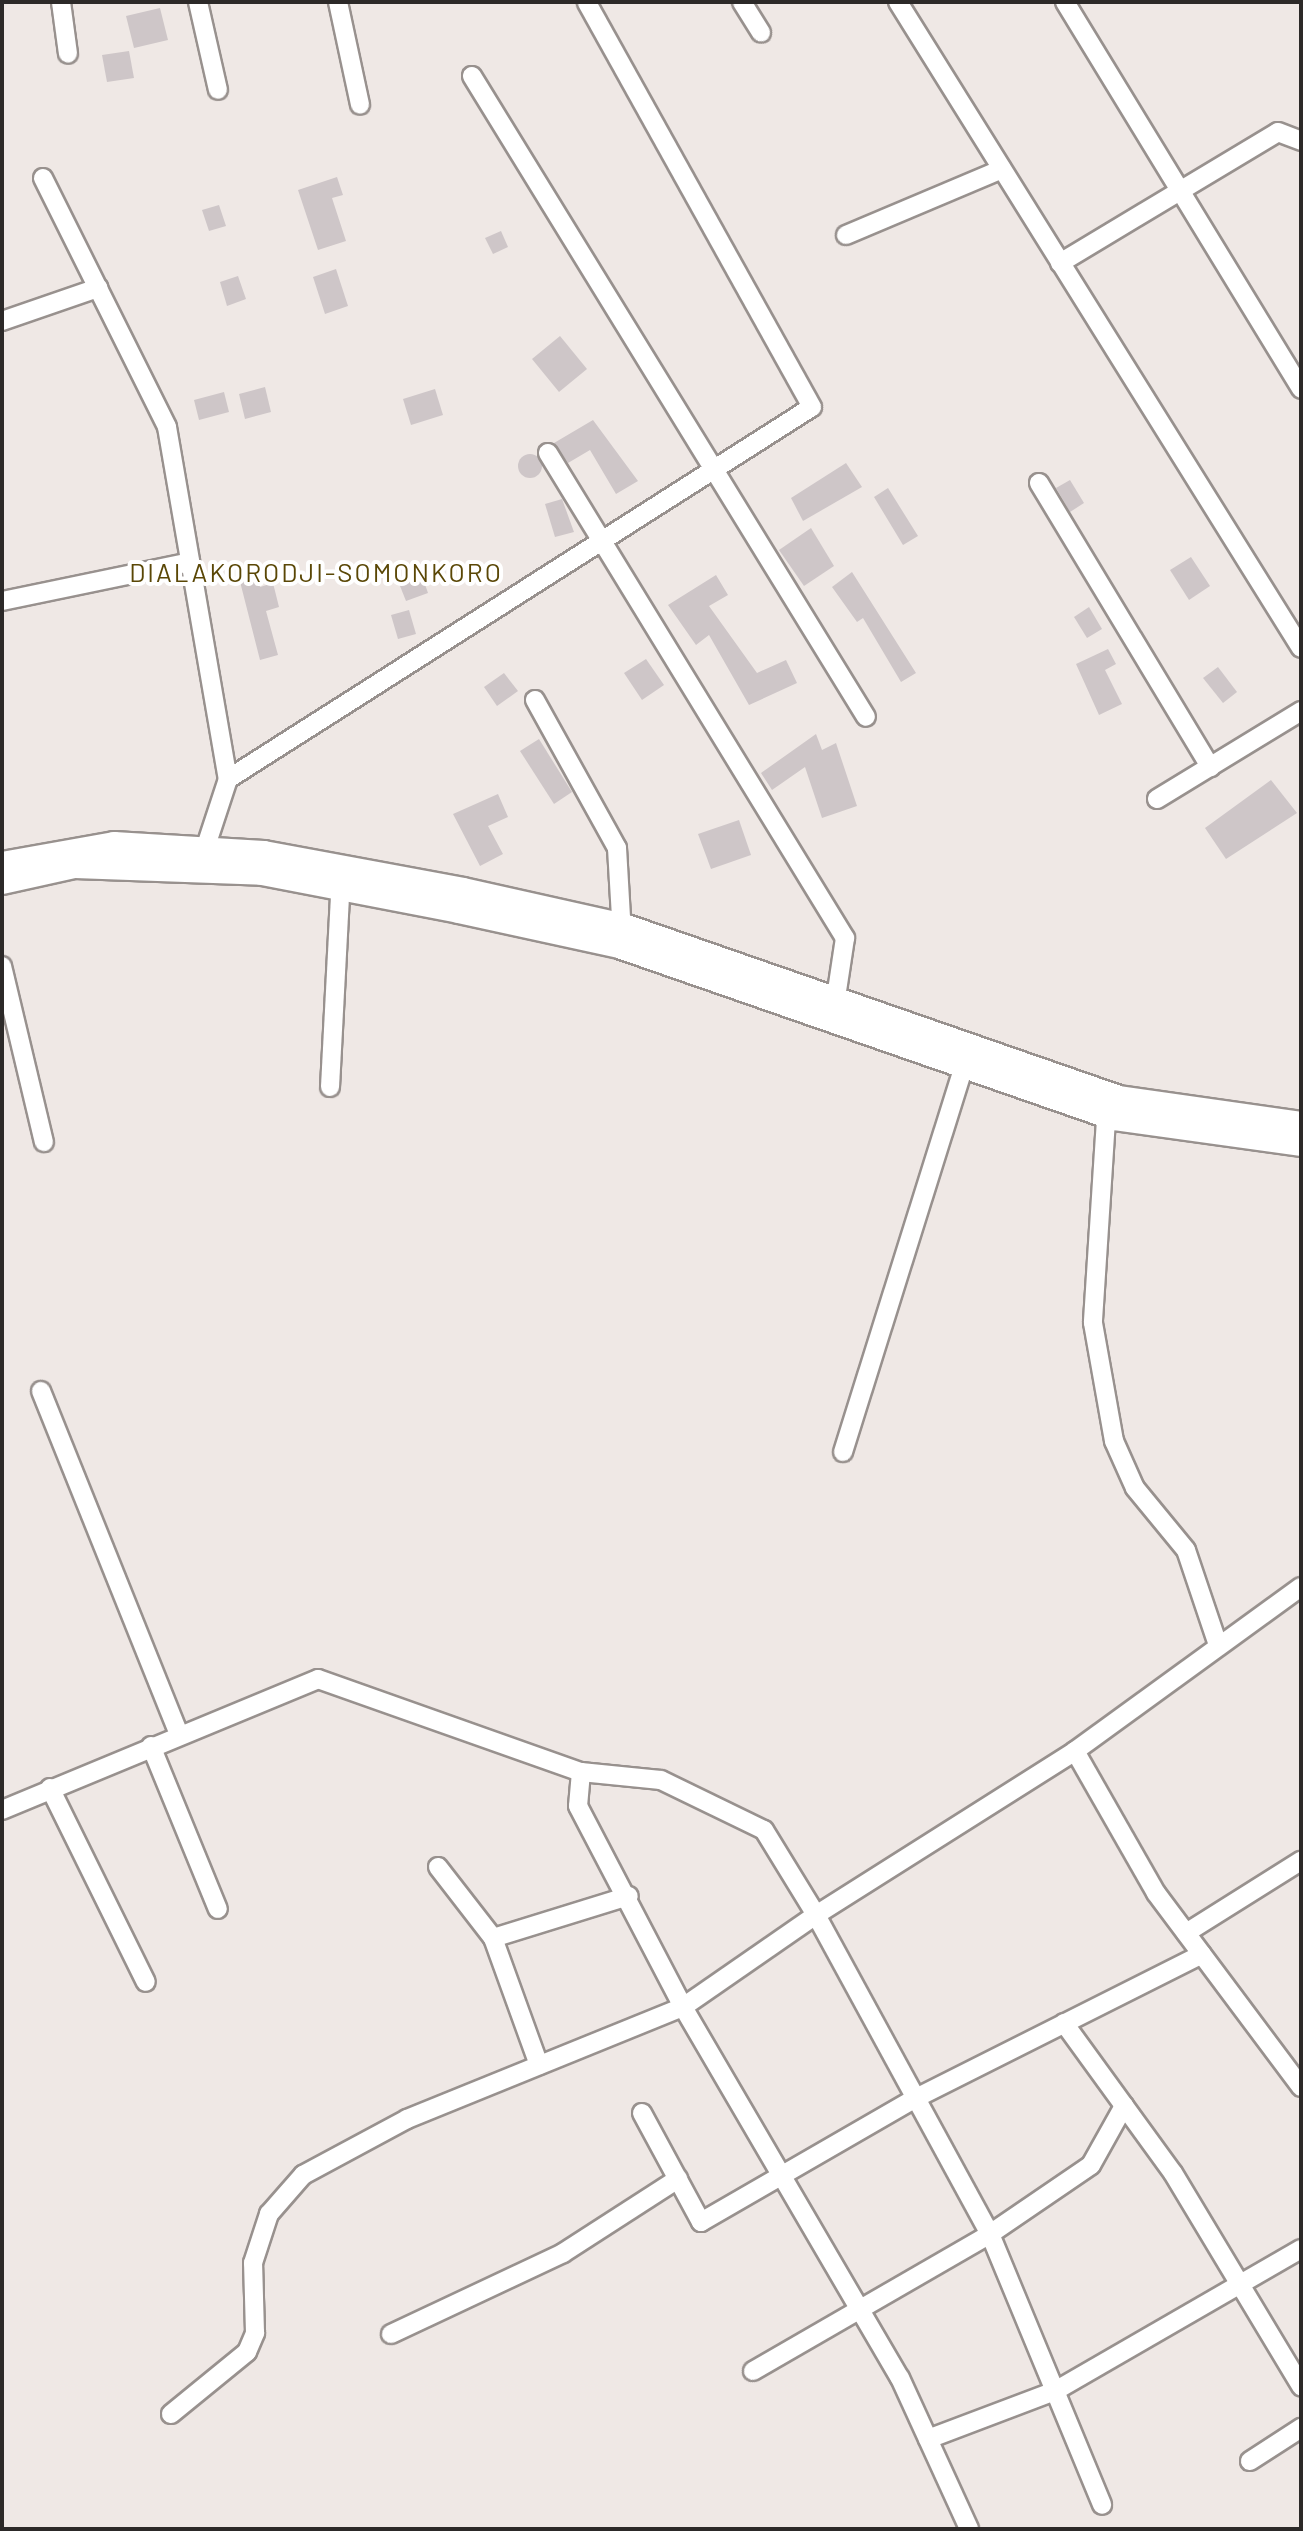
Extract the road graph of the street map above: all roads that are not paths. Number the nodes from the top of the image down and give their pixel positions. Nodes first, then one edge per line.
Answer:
1 (61, 2) edge
2 (198, 2) edge
3 (338, 2) edge
4 (587, 2) edge
5 (742, 2) edge
6 (898, 2) edge
7 (1065, 2) edge
8 (761, 32) dead end
9 (68, 54) dead end
10 (472, 76) dead end
11 (218, 90) dead end
12 (360, 105) dead end
13 (1301, 141) edge
14 (1002, 169) junction
15 (43, 178) dead end
16 (1180, 191) junction
17 (846, 235) dead end
18 (1060, 263) junction
19 (98, 288) junction
20 (2, 321) edge
21 (1301, 389) edge
22 (548, 453) dead end
23 (714, 470) junction
24 (1039, 483) dead end
25 (602, 542) junction
26 (190, 562) junction
27 (2, 601) edge
28 (1301, 648) edge
29 (535, 700) dead end
30 (1301, 711) edge
31 (866, 717) dead end
32 (1210, 767) junction
33 (228, 779) junction
34 (1157, 799) dead end
35 (202, 860) junction
36 (2, 864) edge
37 (341, 878) junction
38 (2, 882) edge
39 (622, 936) junction
40 (2, 966) edge
41 (835, 1009) junction
42 (967, 1056) junction
43 (330, 1087) dead end
44 (1107, 1105) junction
45 (1301, 1124) edge
46 (44, 1142) dead end
47 (1301, 1144) edge
48 (41, 1391) dead end
49 (843, 1452) dead end
50 (1301, 1587) edge
51 (1217, 1642) junction
52 (179, 1735) junction
53 (151, 1746) junction
54 (1075, 1751) junction
55 (581, 1772) junction
56 (50, 1788) junction
57 (2, 1810) edge
58 (1301, 1861) edge
59 (438, 1867) dead end
60 (629, 1896) junction
61 (218, 1909) dead end
62 (816, 1915) junction
63 (1186, 1933) junction
64 (493, 1938) junction
65 (1202, 1954) junction
66 (146, 1982) dead end
67 (683, 2007) junction
68 (1064, 2023) junction
69 (539, 2065) junction
70 (1301, 2087) edge
71 (916, 2098) junction
72 (1124, 2106) junction
73 (642, 2113) dead end
74 (781, 2176) junction
75 (678, 2179) junction
76 (990, 2234) junction
77 (1301, 2249) edge
78 (1240, 2284) junction
79 (860, 2310) junction
80 (391, 2334) dead end
81 (753, 2371) dead end
82 (1301, 2386) edge
83 (1055, 2391) junction
84 (171, 2414) dead end
85 (1301, 2428) edge
86 (928, 2439) junction
87 (1250, 2461) dead end
88 (1102, 2505) dead end
89 (969, 2529) edge

1 - 9 street
2 - 11 street
3 - 12 street
4 - 23 street
5 - 8 street
6 - 14 street
7 - 16 street
10 - 23 street
13 - 16 street
14 - 17 street
14 - 18 street
15 - 19 street
16 - 18 street
16 - 21 street
18 - 28 street
19 - 20 street
19 - 26 street
22 - 25 street
23 - 25 street
23 - 31 street
24 - 32 street
25 - 33 street
25 - 41 street
26 - 27 street
26 - 33 street
29 - 39 street
30 - 32 street
32 - 34 street
33 - 35 street
35 - 36 main road
35 - 37 main road
35 - 38 main road
37 - 39 main road
37 - 43 street
39 - 41 main road
40 - 46 street
41 - 42 main road
42 - 44 main road
42 - 49 street
44 - 45 main road
44 - 47 main road
44 - 51 street
48 - 52 street
50 - 51 street
51 - 54 street
52 - 53 street
52 - 55 street
53 - 56 street
53 - 61 street
54 - 62 street
54 - 63 street
55 - 60 street
55 - 62 street
56 - 57 street
56 - 66 street
58 - 63 street
59 - 64 street
60 - 64 street
60 - 67 street
62 - 67 street
62 - 71 street
63 - 65 street
64 - 69 street
65 - 68 street
65 - 70 street
67 - 69 street
67 - 74 street
68 - 71 street
68 - 72 street
69 - 84 street
71 - 74 street
71 - 76 street
72 - 76 street
72 - 78 street
73 - 75 street
74 - 75 street
74 - 79 street
75 - 80 street
76 - 79 street
76 - 83 street
77 - 78 street
78 - 82 street
78 - 83 street
79 - 81 street
79 - 86 street
83 - 86 street
83 - 88 street
85 - 87 street
86 - 89 street

